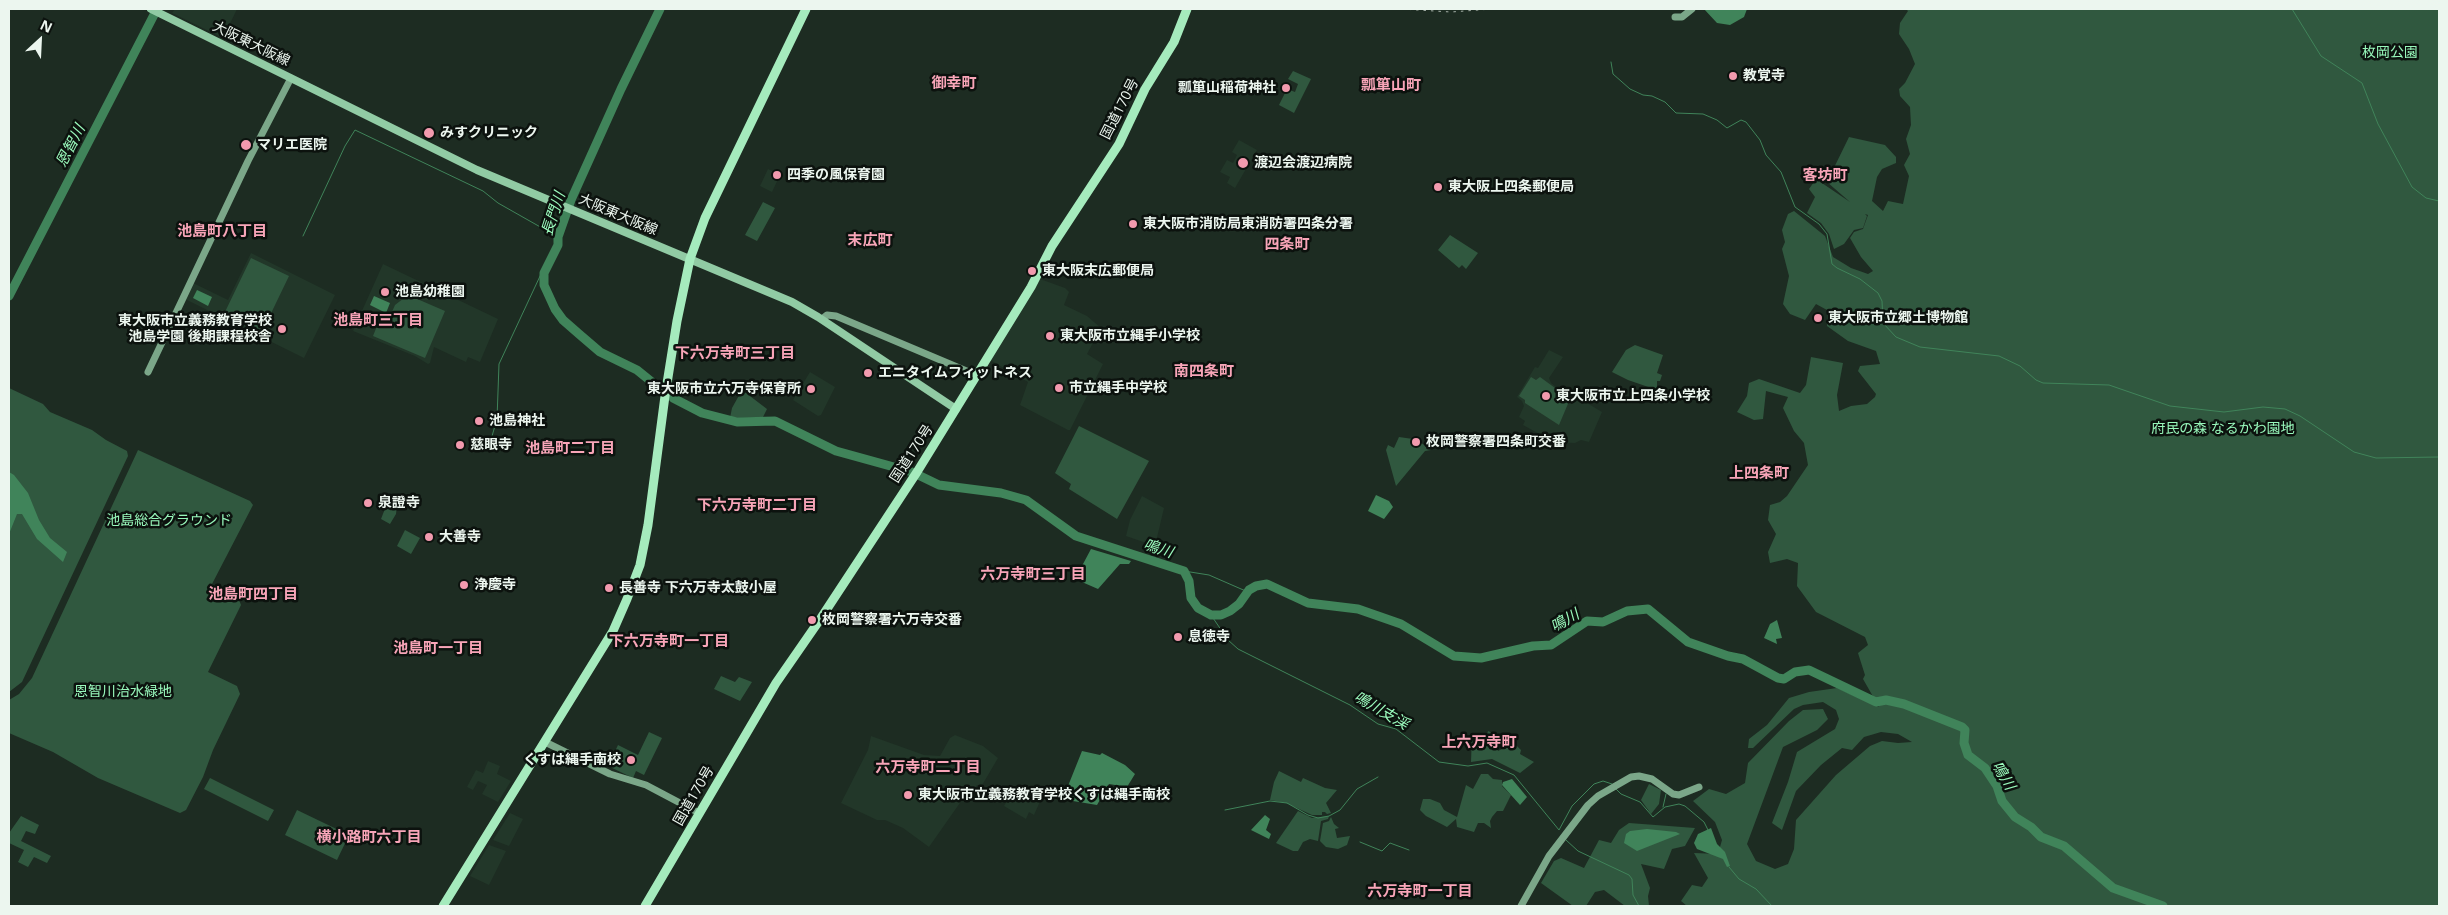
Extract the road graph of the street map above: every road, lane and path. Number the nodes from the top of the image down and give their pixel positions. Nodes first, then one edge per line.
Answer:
1 (151, 9) edge
2 (806, 9) edge
3 (1187, 9) edge
4 (1692, 9) edge
5 (1675, 17) dead end
6 (291, 78) junction
7 (690, 258) junction
8 (822, 320) junction
9 (148, 372) dead end
10 (976, 375) junction
11 (956, 409) junction
12 (545, 742) junction
13 (1699, 787) dead end
14 (700, 813) junction
15 (442, 906) edge
16 (645, 906) edge
17 (1521, 906) edge

1 - 6 main road, 大阪東大阪線
2 - 7 highway
3 - 10 highway, 国道170号
4 - 5 street
6 - 7 main road, 大阪東大阪線
6 - 9 street
7 - 8 main road, 大阪東大阪線
7 - 12 highway
8 - 10 street
8 - 11 main road, 大阪東大阪線
10 - 11 highway, 国道170号
11 - 14 highway, 国道170号
12 - 14 street
12 - 15 highway
13 - 17 street
14 - 16 highway, 国道170号

